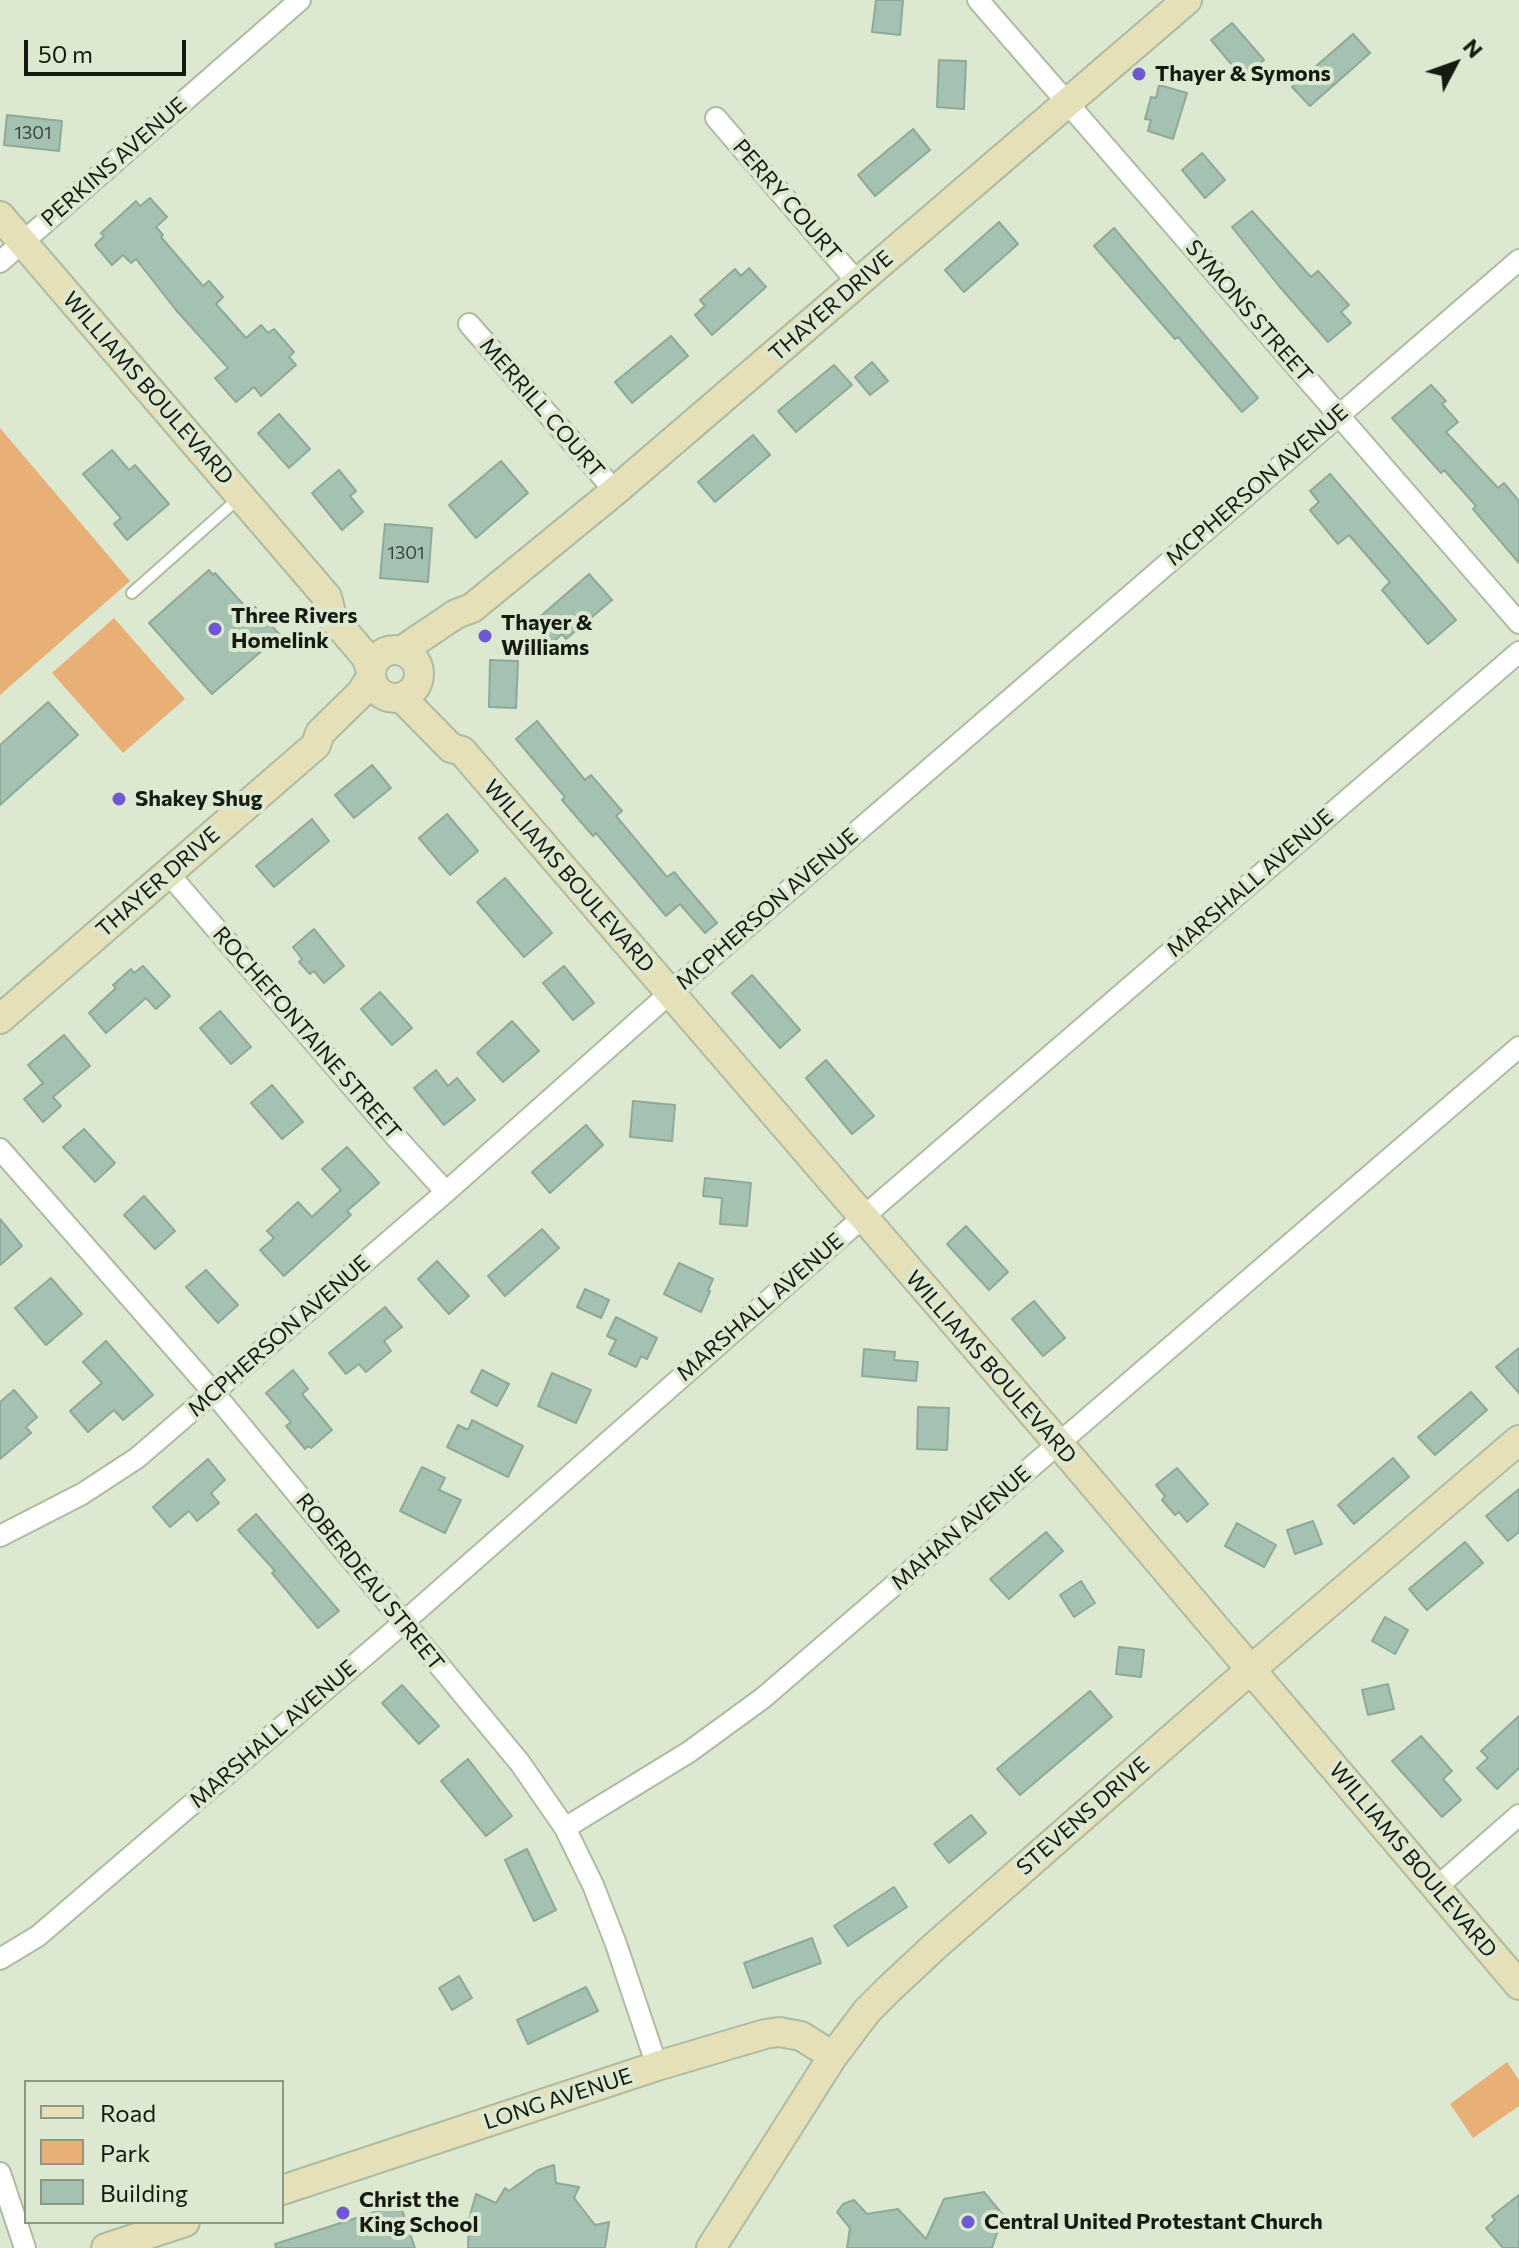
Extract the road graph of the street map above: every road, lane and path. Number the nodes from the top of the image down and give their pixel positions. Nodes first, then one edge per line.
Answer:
1 (300, 0) edge
2 (978, 0) edge
3 (1187, 0) edge
4 (1069, 103) junction
5 (716, 118) dead end
6 (0, 216) edge
7 (23, 242) junction
8 (1519, 260) edge
9 (0, 262) edge
10 (858, 283) junction
11 (469, 324) dead end
12 (1338, 415) junction
13 (615, 491) junction
14 (241, 496) junction
15 (132, 593) dead end
16 (327, 597) junction
17 (472, 608) junction
18 (1519, 623) edge
19 (397, 650) junction
20 (1519, 652) edge
21 (395, 683) junction
22 (168, 873) junction
23 (670, 993) junction
24 (0, 1019) edge
25 (1519, 1047) edge
26 (0, 1149) edge
27 (446, 1192) junction
28 (862, 1218) junction
29 (213, 1392) junction
30 (1519, 1440) edge
31 (1059, 1444) junction
32 (0, 1536) edge
33 (404, 1622) junction
34 (1250, 1670) junction
35 (1519, 1815) edge
36 (565, 1828) junction
37 (1437, 1887) junction
38 (0, 1959) edge
39 (1519, 1985) edge
40 (833, 2056) junction
41 (657, 2066) junction
42 (0, 2173) edge
43 (284, 2189) edge
44 (179, 2224) edge
45 (25, 2248) edge
46 (106, 2248) edge
47 (711, 2248) edge

1 - 7 street, PERKINS AVENUE
2 - 4 street, SYMONS STREET
3 - 4 street, THAYER DRIVE
4 - 10 street, THAYER DRIVE
4 - 12 street, SYMONS STREET
5 - 10 street, PERRY COURT
6 - 7 street, WILLIAMS BOULEVARD
7 - 9 street, PERKINS AVENUE
7 - 14 street, WILLIAMS BOULEVARD
8 - 12 street, MCPHERSON AVENUE
10 - 13 street, THAYER DRIVE
11 - 13 street, MERRILL COURT
12 - 18 street, SYMONS STREET
12 - 23 street, MCPHERSON AVENUE
13 - 17 street, THAYER DRIVE
14 - 15 lane
14 - 16 street, WILLIAMS BOULEVARD
16 - 19 street, WILLIAMS BOULEVARD
16 - 21 street, WILLIAMS BOULEVARD
17 - 19 street, THAYER DRIVE
17 - 21 street, THAYER DRIVE
19 - 21 street, WILLIAMS BOULEVARD
20 - 28 street, MARSHALL AVENUE
21 - 22 street, THAYER DRIVE
21 - 23 street, WILLIAMS BOULEVARD
22 - 24 street, THAYER DRIVE
22 - 27 street, ROCHEFONTAINE STREET
23 - 27 street, MCPHERSON AVENUE
23 - 28 street, WILLIAMS BOULEVARD
25 - 31 street, MAHAN AVENUE
26 - 29 street, ROBERDEAU STREET
27 - 29 street, MCPHERSON AVENUE
28 - 31 street, WILLIAMS BOULEVARD
28 - 33 street, MARSHALL AVENUE
29 - 32 street, MCPHERSON AVENUE
29 - 33 street, ROBERDEAU STREET
30 - 34 street, STEVENS DRIVE
31 - 34 street, WILLIAMS BOULEVARD
31 - 36 street, MAHAN AVENUE
33 - 36 street, ROBERDEAU STREET
33 - 38 street, MARSHALL AVENUE
34 - 37 street, WILLIAMS BOULEVARD
34 - 40 street, STEVENS DRIVE
35 - 37 street
36 - 41 street, ROBERDEAU STREET
37 - 39 street, WILLIAMS BOULEVARD
40 - 41 street, LONG AVENUE
40 - 47 street, STEVENS DRIVE
41 - 43 street, LONG AVENUE
42 - 45 street
44 - 46 street

